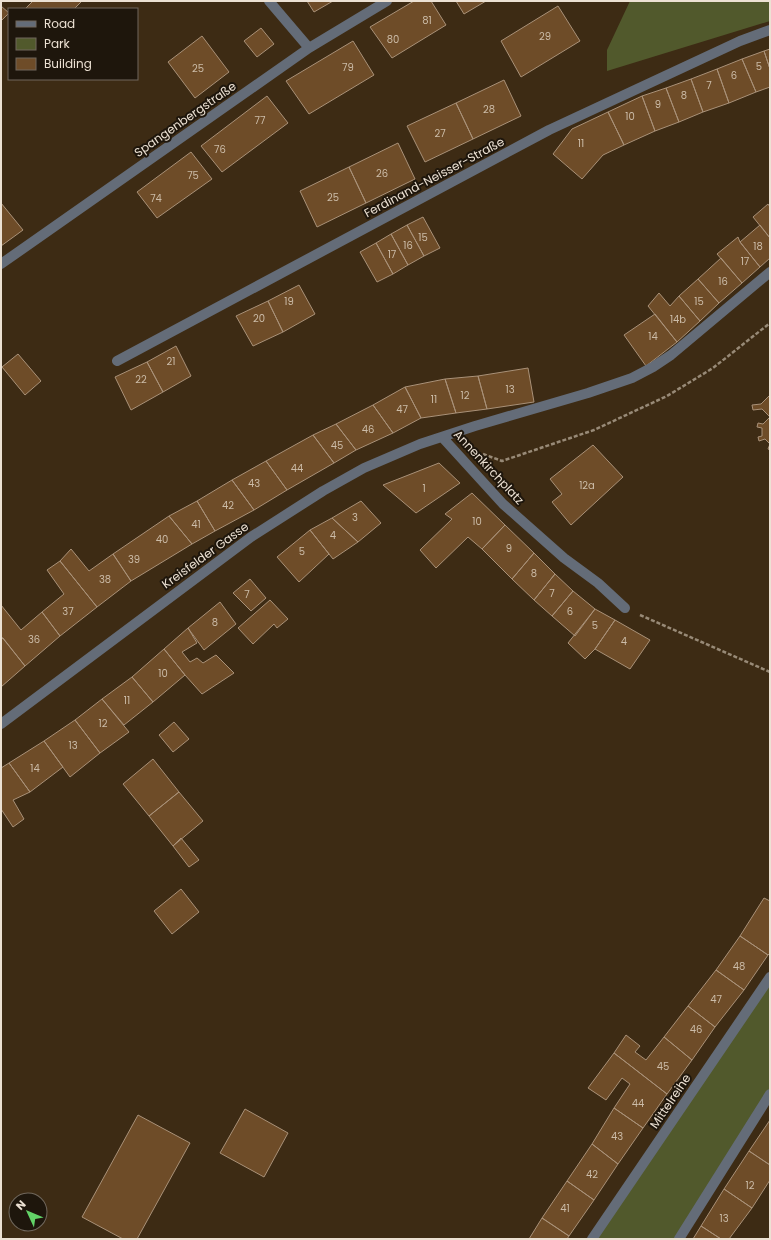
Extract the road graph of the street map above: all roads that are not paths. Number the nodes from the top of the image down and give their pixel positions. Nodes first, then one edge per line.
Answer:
1 (269, 1) edge
2 (387, 1) edge
3 (770, 30) edge
4 (310, 48) junction
5 (1, 264) edge
6 (770, 272) edge
7 (117, 361) dead end
8 (442, 437) junction
9 (625, 608) road end
10 (1, 724) edge
11 (770, 977) edge
12 (770, 1094) edge
13 (592, 1239) edge
14 (679, 1239) edge

1 - 4 street
2 - 4 street, Spangenbergstraße
3 - 7 street, Ferdinand-Neisser-Straße
4 - 5 street, Spangenbergstraße
6 - 8 street, Annenkirchplatz
8 - 9 street, Annenkirchplatz
8 - 10 street, Kreisfelder Gasse
11 - 13 street, Mittelreihe
12 - 14 street

